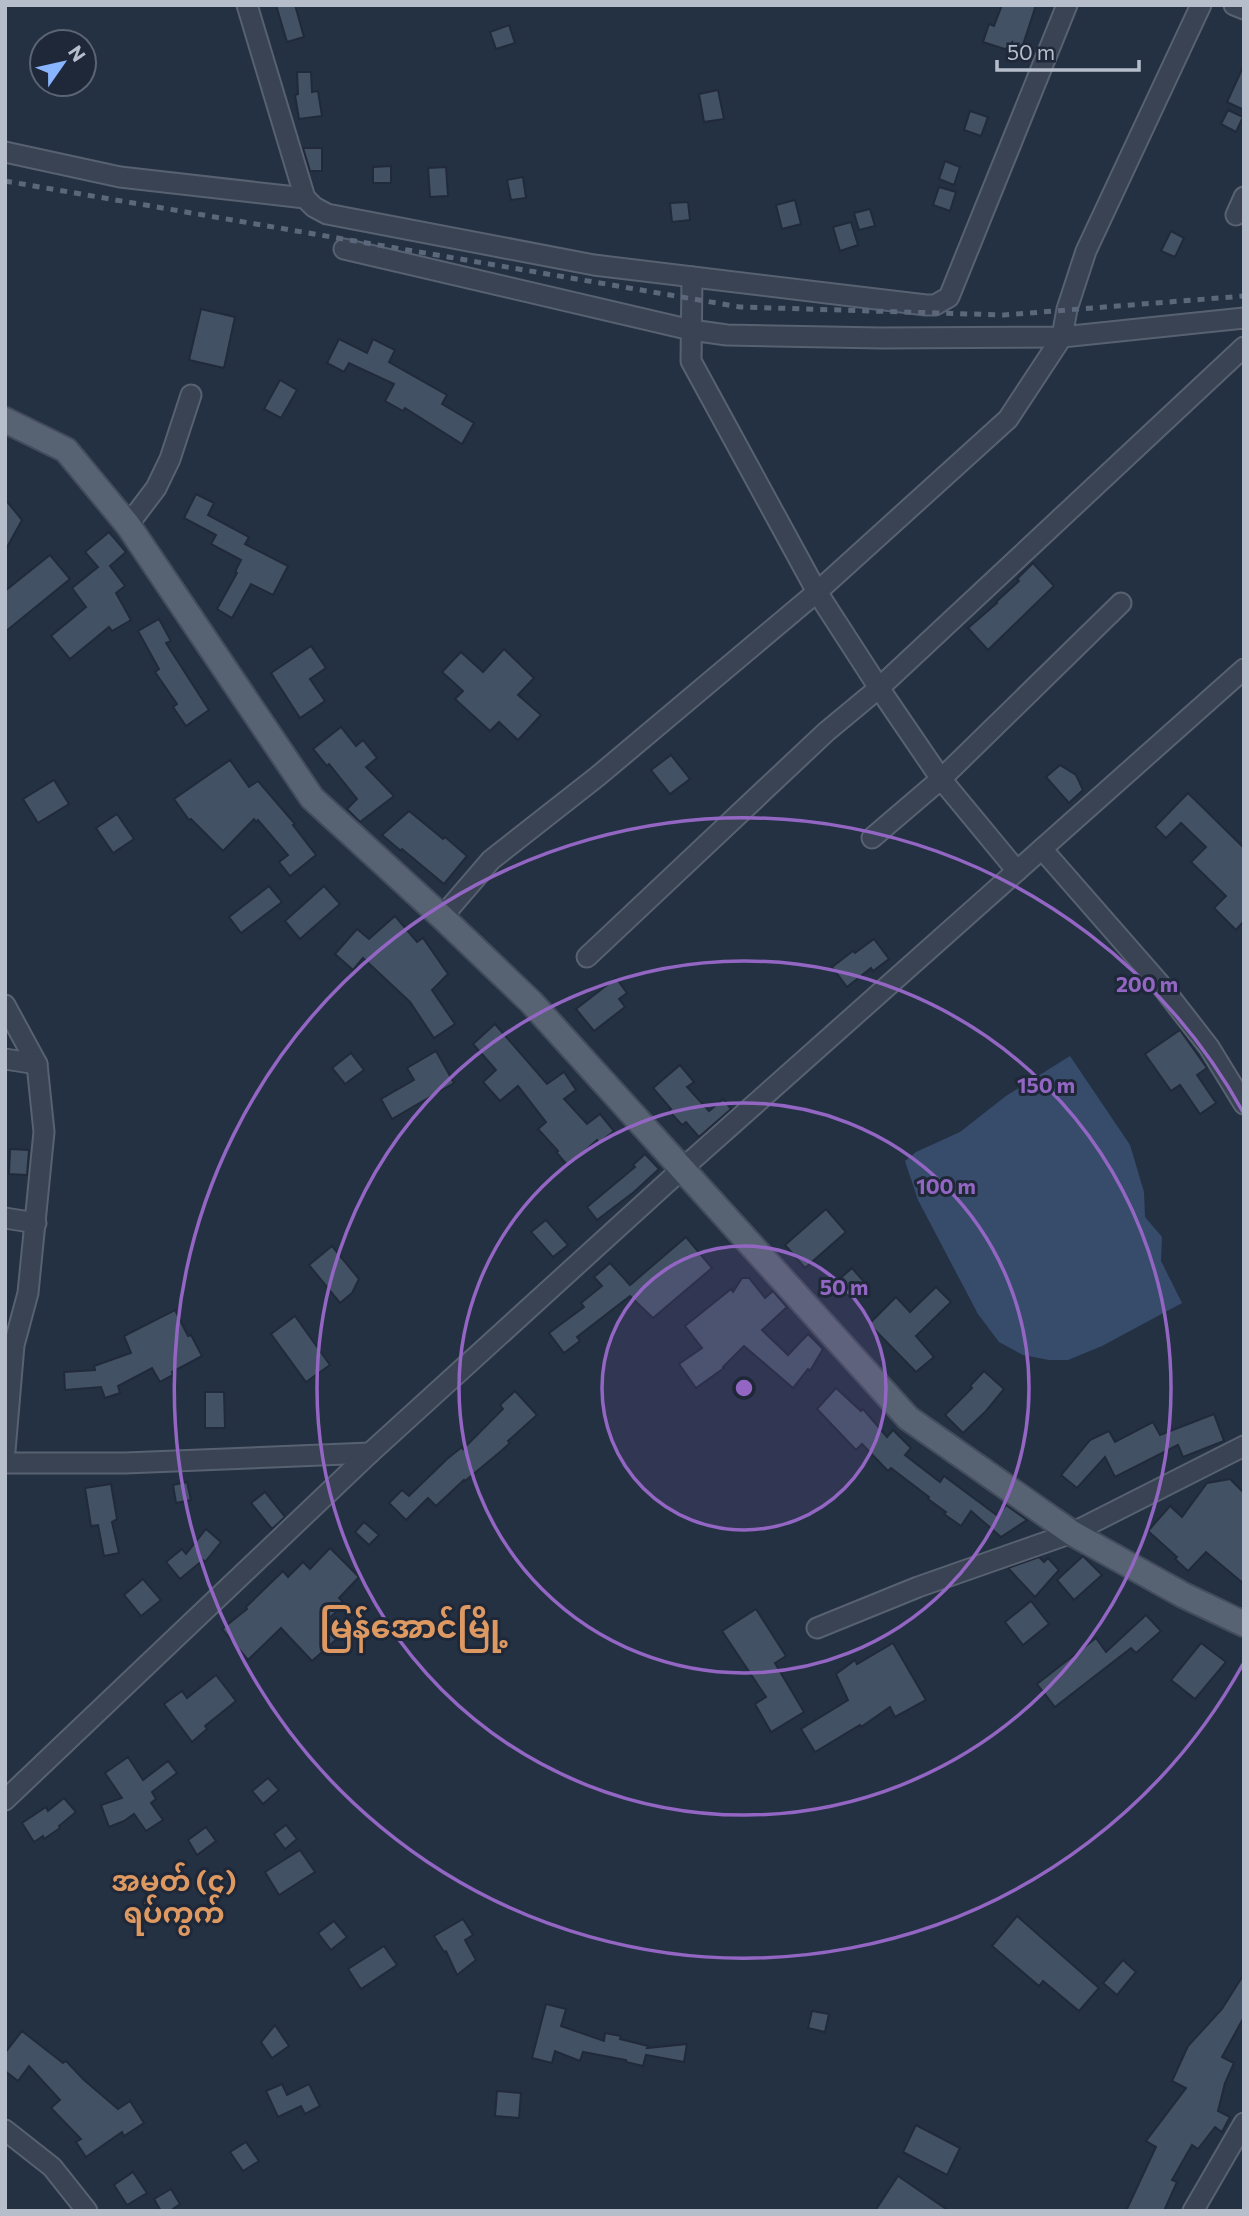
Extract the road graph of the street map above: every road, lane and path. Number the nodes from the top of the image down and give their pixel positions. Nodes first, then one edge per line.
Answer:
1 (247, 5) edge
2 (1067, 5) edge
3 (1201, 5) edge
4 (1234, 5) edge
5 (1244, 9) edge
6 (5, 152) edge
7 (305, 198) junction
8 (344, 249) dead end
9 (692, 277) junction
10 (1244, 318) edge
11 (691, 330) junction
12 (1062, 337) junction
13 (1244, 347) edge
14 (191, 395) dead end
15 (5, 420) edge
16 (128, 525) junction
17 (817, 592) junction
18 (1121, 604) dead end
19 (1244, 669) edge
20 (879, 688) junction
21 (942, 779) junction
22 (872, 838) dead end
23 (1042, 849) junction
24 (1017, 871) junction
25 (442, 917) junction
26 (587, 957) dead end
27 (5, 1005) edge
28 (5, 1059) edge
29 (37, 1065) junction
30 (1244, 1104) edge
31 (682, 1169) junction
32 (5, 1217) edge
33 (36, 1223) junction
34 (1244, 1446) edge
35 (5, 1451) edge
36 (370, 1453) junction
37 (5, 1463) edge
38 (1072, 1533) junction
39 (1244, 1624) edge
40 (817, 1628) dead end
41 (5, 1800) edge
42 (1244, 2123) edge
43 (5, 2130) edge
44 (87, 2211) edge
45 (1193, 2211) edge

1 - 7 street
2 - 9 street
3 - 12 street
4 - 5 street
6 - 7 street
7 - 9 street
8 - 11 street
9 - 11 street
10 - 12 street
11 - 12 street
11 - 17 street
12 - 17 street
13 - 20 street
14 - 16 street
15 - 16 main road
16 - 25 main road
17 - 20 street
17 - 25 street
18 - 21 street
19 - 23 street
20 - 21 street
20 - 26 street
21 - 22 street
21 - 24 street
23 - 24 street
23 - 30 street
24 - 31 street
25 - 31 main road
27 - 29 street
28 - 29 street
29 - 33 street
31 - 36 street
31 - 38 main road
32 - 33 street
33 - 35 street
34 - 38 street
36 - 37 street
36 - 41 street
38 - 39 main road
38 - 40 street
42 - 45 street
43 - 44 street

